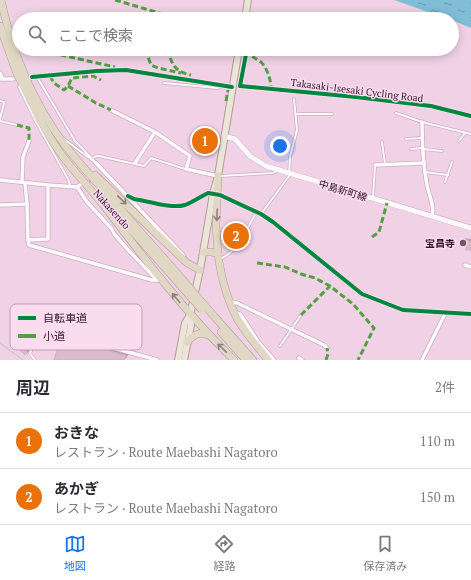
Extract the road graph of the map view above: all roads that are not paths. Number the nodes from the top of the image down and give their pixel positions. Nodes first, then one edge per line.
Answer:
1 (1, 0) edge
2 (248, 0) edge
3 (246, 12) edge
4 (0, 26) edge
5 (8, 41) junction
6 (12, 49) edge
7 (12, 54) edge
8 (13, 56) edge
9 (15, 56) edge
10 (238, 56) edge
11 (0, 73) edge
12 (32, 77) dead end
13 (36, 77) junction
14 (1, 79) edge
15 (13, 79) dead end
16 (21, 82) junction
17 (164, 83) dead end
18 (233, 84) junction
19 (225, 86) junction
20 (294, 99) dead end
21 (0, 101) edge
22 (33, 106) junction
23 (111, 110) dead end
24 (396, 113) dead end
25 (296, 114) junction
26 (332, 114) dead end
27 (0, 120) edge
28 (422, 122) junction
29 (17, 125) dead end
30 (155, 132) junction
31 (465, 133) junction
32 (471, 134) edge
33 (224, 136) junction
34 (59, 137) junction
35 (423, 138) junction
36 (406, 139) dead end
37 (28, 141) dead end
38 (459, 141) dead end
39 (382, 142) dead end
40 (64, 143) junction
41 (411, 149) dead end
42 (423, 149) junction
43 (442, 151) dead end
44 (93, 158) junction
45 (452, 162) dead end
46 (96, 163) junction
47 (424, 163) junction
48 (135, 164) junction
49 (385, 164) junction
50 (375, 165) joint
51 (186, 169) junction
52 (277, 170) junction
53 (425, 172) junction
54 (289, 173) junction
55 (107, 174) junction
56 (448, 175) junction
57 (102, 176) tunnel mouth
58 (218, 176) junction
59 (0, 180) edge
60 (23, 182) junction
61 (445, 182) dead end
62 (48, 186) junction
63 (70, 187) junction
64 (215, 195) junction
65 (128, 196) junction
66 (373, 198) junction
67 (27, 204) junction
68 (0, 205) edge
69 (257, 211) junction
70 (261, 214) junction
71 (432, 216) junction
72 (471, 228) edge
73 (28, 240) junction
74 (203, 252) junction
75 (184, 256) dead end
76 (218, 257) junction
77 (465, 265) dead end
78 (471, 267) edge
79 (200, 270) junction
80 (175, 275) junction
81 (159, 280) junction
82 (230, 302) junction
83 (235, 312) junction
84 (446, 312) junction
85 (471, 314) edge
86 (190, 315) junction
87 (301, 315) dead end
88 (211, 317) junction
89 (292, 329) junction
90 (210, 336) junction
91 (187, 342) junction
92 (280, 346) dead end
93 (327, 348) dead end
94 (31, 350) edge
95 (121, 350) edge
96 (35, 360) edge
97 (157, 360) edge
98 (178, 360) edge
99 (184, 360) edge
100 (234, 360) edge
101 (246, 360) edge
102 (253, 360) edge
103 (268, 360) edge
104 (274, 360) edge
105 (422, 360) edge

1 - 5 highway
2 - 3 main road
4 - 5 highway
5 - 6 highway, Nakasendo
5 - 7 highway, Nakasendo
8 - 16 highway, Nakasendo
9 - 34 highway, Nakasendo
10 - 18 main road
11 - 14 street
12 - 13 street
13 - 19 street
13 - 44 lane
14 - 15 street
16 - 22 highway, Nakasendo
16 - 63 lane
17 - 19 lane
18 - 19 street
18 - 33 main road
20 - 25 lane
21 - 27 lane
22 - 80 highway, Nakasendo
22 - 81 highway
23 - 30 street
24 - 28 lane
25 - 26 lane
25 - 54 lane
27 - 29 lane
28 - 31 lane
28 - 35 street
30 - 48 street
30 - 51 street
31 - 32 lane
31 - 38 lane
33 - 52 main road, 中島新町線
33 - 58 main road
34 - 40 highway, Nakasendo
34 - 46 lane
35 - 36 lane
35 - 42 street
37 - 60 street
39 - 49 lane
40 -> 79 highway
40 - 80 highway, Nakasendo
41 - 42 lane
42 - 43 lane
42 - 47 street
44 - 46 lane
44 - 48 lane
45 - 56 lane
46 - 55 street
47 - 49 street
47 - 53 street
48 - 51 lane
49 - 50 street
50 - 66 lane
51 - 58 street
52 - 54 main road, 中島新町線
52 - 58 lane
53 - 56 lane
53 - 71 street
54 - 66 main road, 中島新町線
54 - 70 lane
55 - 57 street
55 - 65 street
56 - 61 lane
58 - 64 highway
59 - 60 street
60 - 62 street
60 - 67 street
62 - 63 street
62 - 73 street
63 - 81 street
64 - 65 street
64 - 69 street
64 - 74 main road
64 -> 76 highway
65 - 75 street
66 - 71 main road, 中島新町線
67 - 68 street
67 - 73 street
69 - 70 street
69 - 76 lane
70 - 84 street
71 - 72 main road, 中島新町線
73 - 81 street
74 - 76 highway
74 - 79 main road
76 - 82 highway
77 - 78 street
79 - 86 main road
80 - 88 highway, Nakasendo, bridge
86 -> 81 highway
82 - 83 highway
82 - 89 street
83 - 103 highway
83 - 104 street
84 - 85 street
84 - 105 street
86 - 90 highway
86 - 91 main road
86 - 98 main road
87 - 89 lane
88 - 101 highway, Nakasendo
88 - 102 highway, Nakasendo
89 - 92 lane
89 - 93 street
90 - 91 highway
100 -> 90 highway
91 - 99 main road
94 - 96 lane
95 - 97 street

